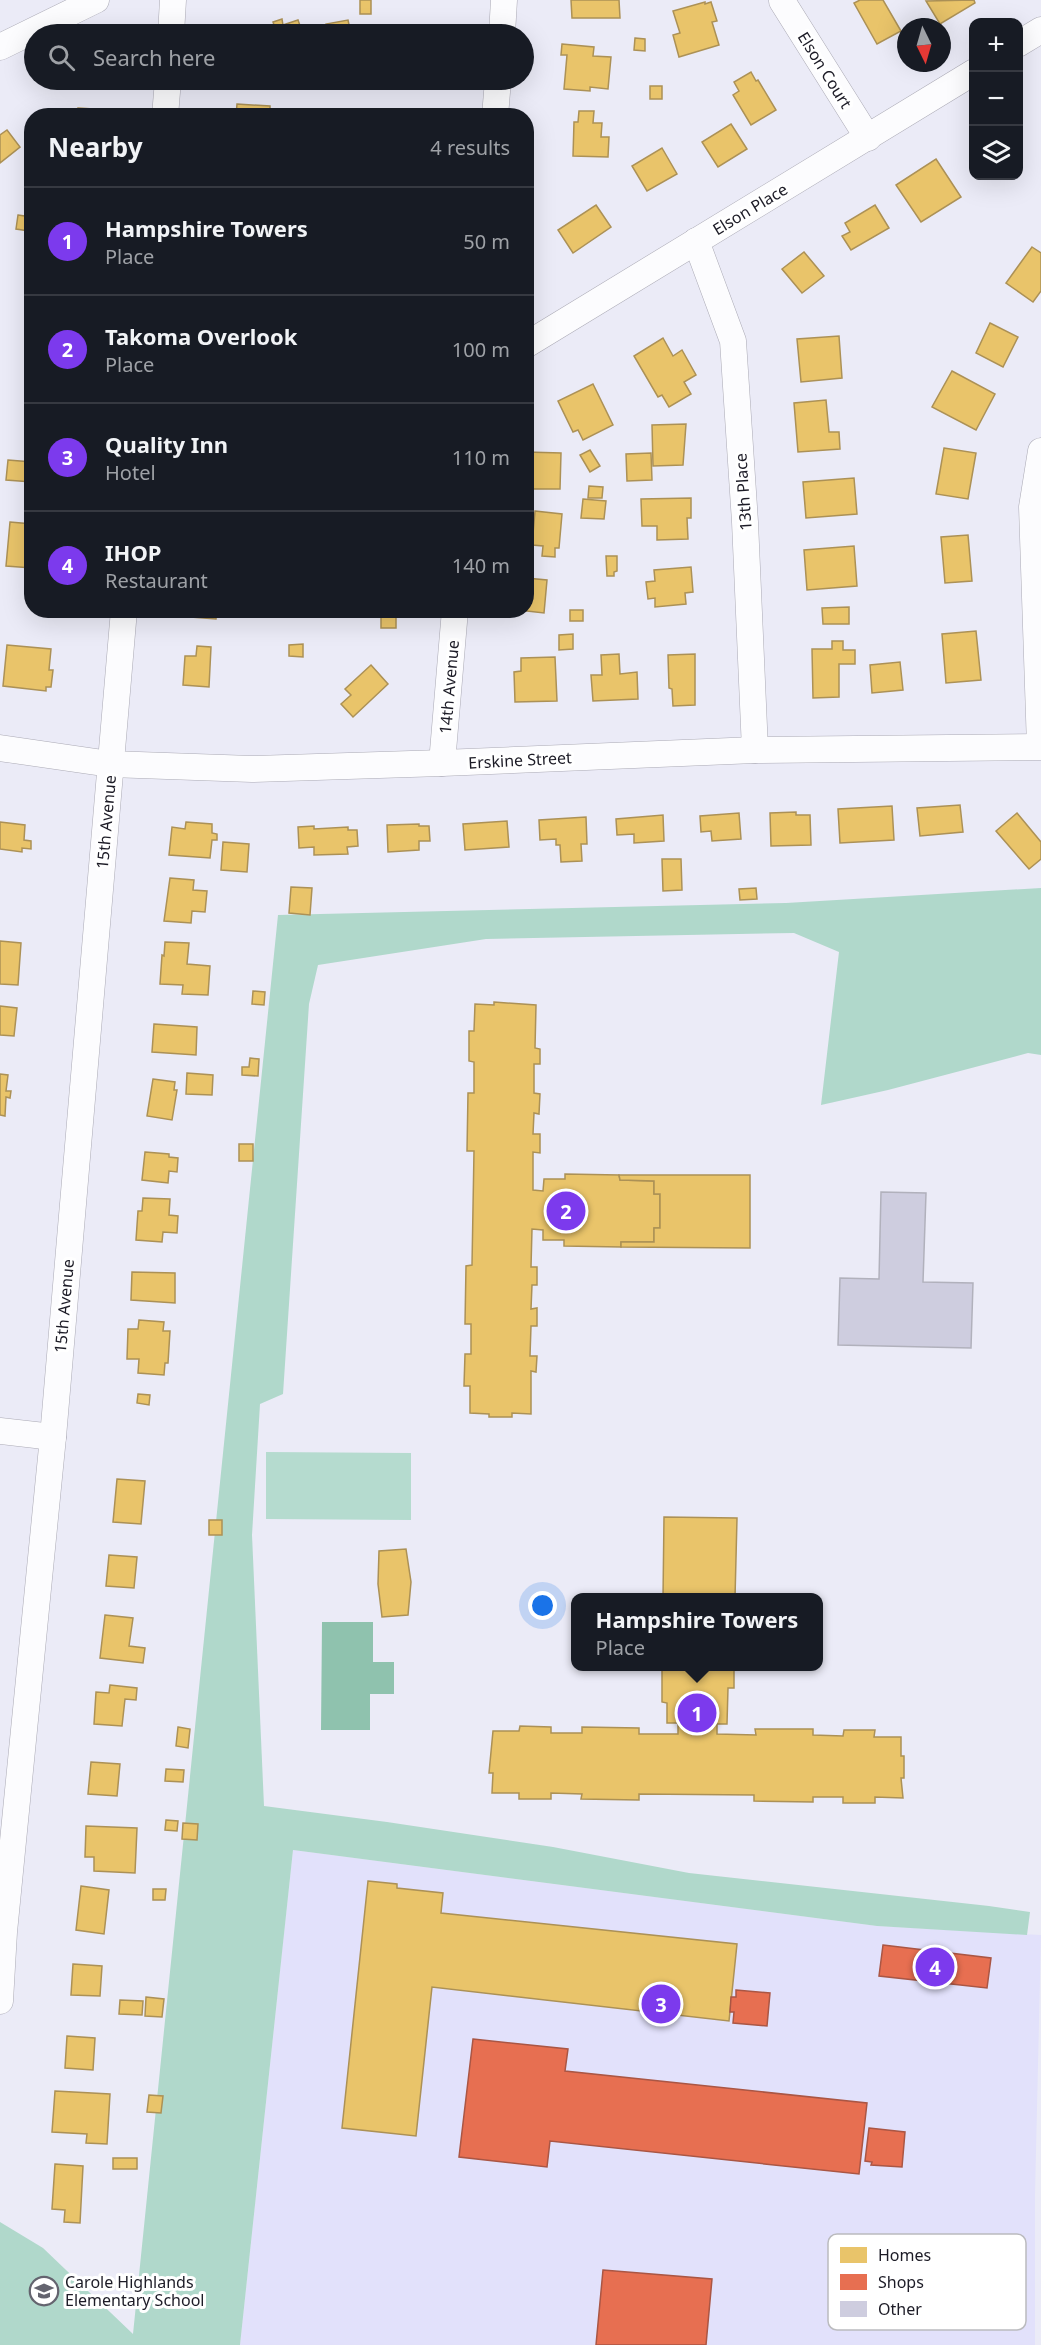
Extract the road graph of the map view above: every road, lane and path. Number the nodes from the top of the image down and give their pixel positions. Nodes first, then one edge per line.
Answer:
1 (96, 0) edge
2 (173, 0) edge
3 (504, 0) edge
4 (782, 1) edge
5 (45, 24) edge
6 (172, 24) edge
7 (503, 24) edge
8 (1041, 30) edge
9 (24, 35) edge
10 (1023, 41) edge
11 (0, 47) edge
12 (969, 75) edge
13 (167, 90) edge
14 (497, 90) edge
15 (166, 108) edge
16 (496, 108) edge
17 (868, 138) junction
18 (696, 241) junction
19 (534, 340) edge
20 (1041, 451) edge
21 (123, 618) edge
22 (454, 618) edge
23 (1040, 747) edge
24 (0, 748) edge
25 (755, 750) junction
26 (111, 764) junction
27 (442, 764) junction
28 (0, 1431) edge
29 (53, 1437) junction
30 (2, 1930) edge
31 (0, 2001) edge

1 - 5 street
2 - 6 street
3 - 7 street
4 - 17 street, Elson Court
8 - 10 street
9 - 11 street
12 - 17 street, Elson Place
13 - 15 street
14 - 16 street
17 - 18 street, Elson Place
18 - 19 street, Elson Place
18 - 25 street, 13th Place
20 - 23 street
21 - 26 street, 15th Avenue
22 - 27 street, 14th Avenue
23 - 25 street, Erskine Street
24 - 26 street, Erskine Street
25 - 27 street, Erskine Street
26 - 27 street, Erskine Street
26 - 29 street, 15th Avenue
28 - 29 street
29 - 30 street, 15th Avenue
30 - 31 street, 15th Avenue

